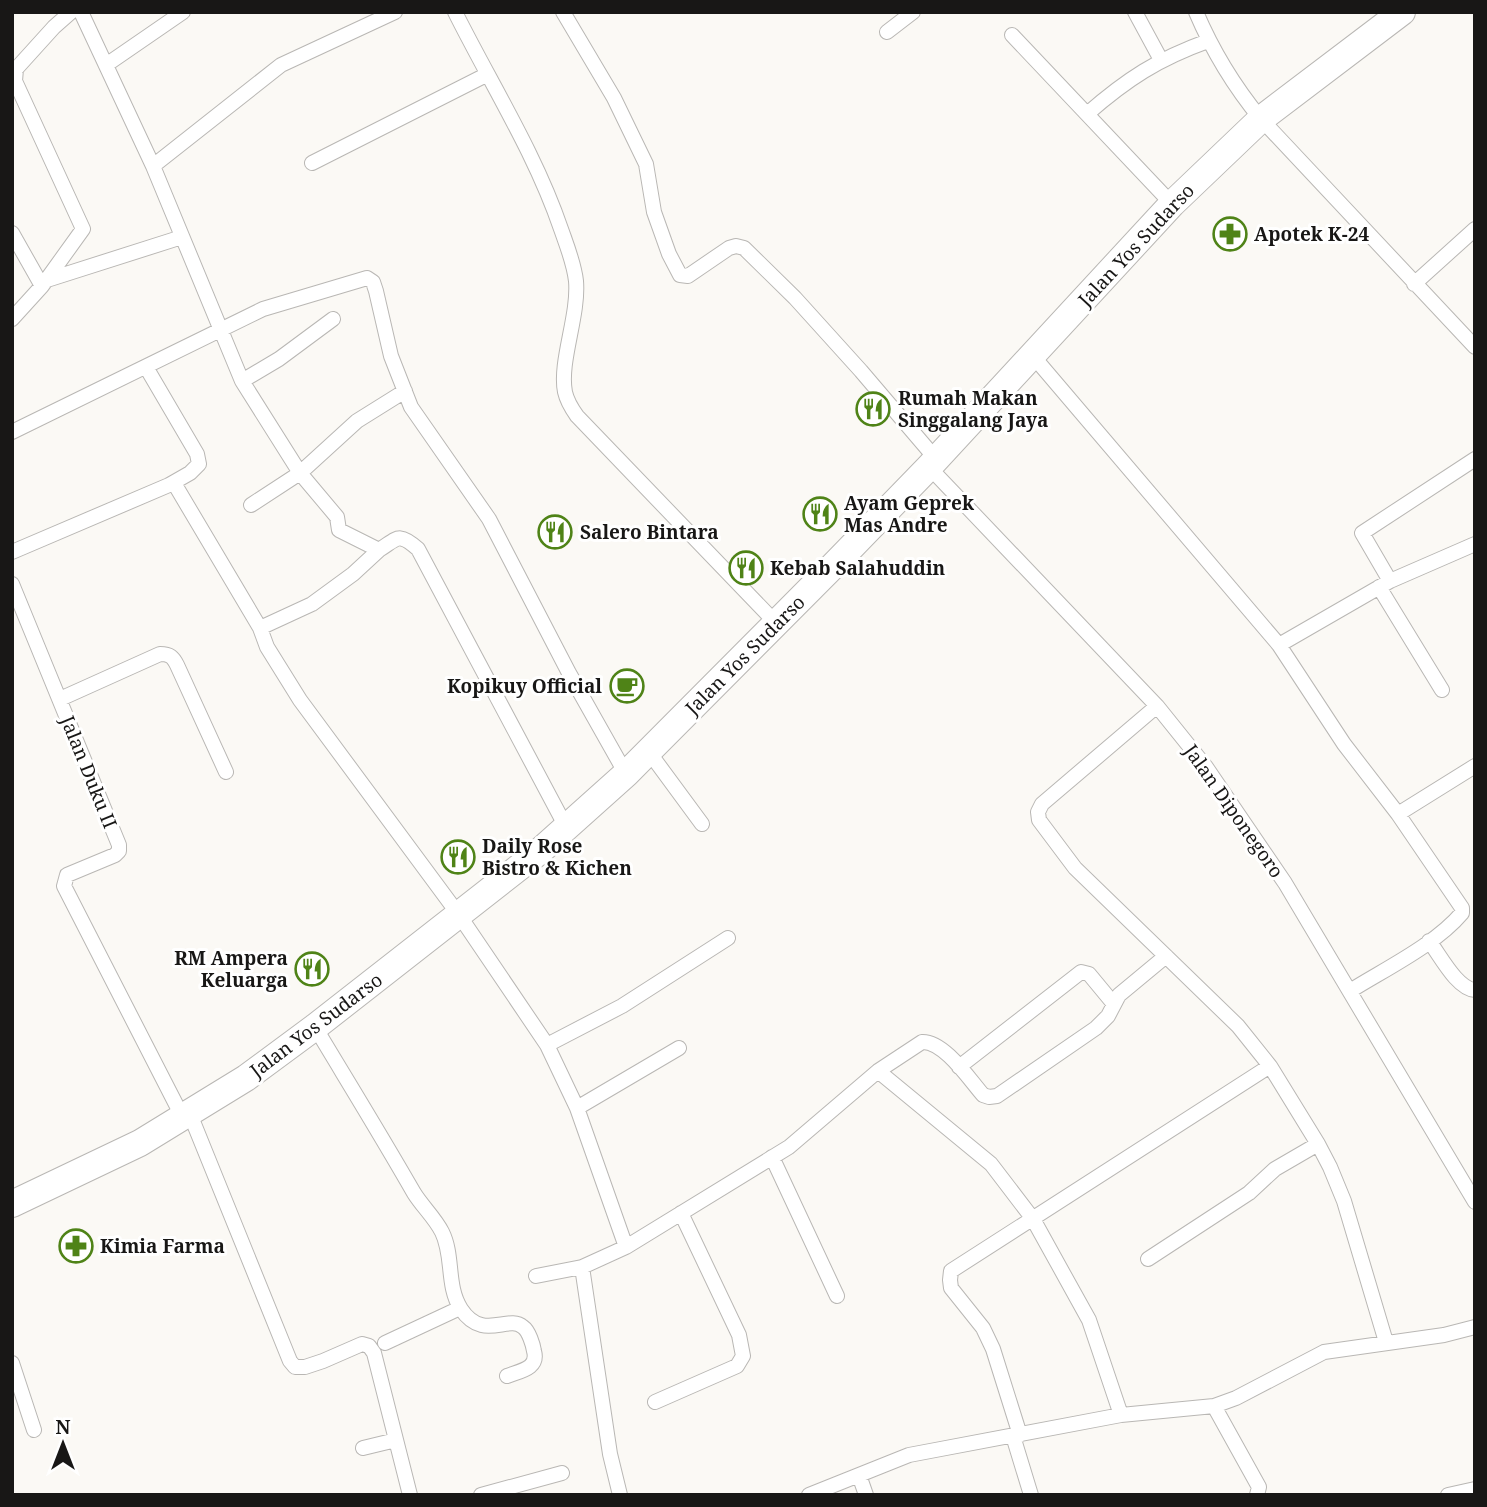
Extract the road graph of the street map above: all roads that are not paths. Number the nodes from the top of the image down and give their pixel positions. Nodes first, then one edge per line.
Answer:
1 (72, 12) edge
2 (81, 12) edge
3 (183, 12) edge
4 (395, 12) edge
5 (455, 12) edge
6 (563, 12) edge
7 (914, 12) edge
8 (1135, 12) edge
9 (1196, 12) edge
10 (1402, 12) edge
11 (887, 32) dead end
12 (1012, 36) dead end
13 (1208, 40) junction
14 (1161, 60) junction
15 (106, 65) junction
16 (486, 75) junction
17 (1087, 114) junction
18 (1261, 119) junction
19 (312, 163) dead end
20 (153, 166) junction
21 (1172, 204) junction
22 (1475, 229) edge
23 (12, 233) edge
24 (182, 237) junction
25 (44, 283) junction
26 (1414, 284) junction
27 (12, 319) edge
28 (333, 319) dead end
29 (219, 329) junction
30 (1475, 347) edge
31 (1033, 356) junction
32 (146, 366) junction
33 (242, 381) junction
34 (405, 391) junction
35 (14, 429) edge
36 (1475, 460) edge
37 (933, 463) junction
38 (300, 473) junction
39 (174, 482) junction
40 (251, 505) dead end
41 (1475, 544) edge
42 (379, 550) junction
43 (12, 552) edge
44 (12, 584) edge
45 (1385, 584) junction
46 (776, 623) junction
47 (260, 628) junction
48 (1279, 645) junction
49 (1442, 690) dead end
50 (60, 699) junction
51 (1157, 706) junction
52 (649, 752) junction
53 (1475, 766) edge
54 (226, 772) dead end
55 (626, 774) junction
56 (1398, 814) junction
57 (702, 824) dead end
58 (566, 827) junction
59 (459, 915) junction
60 (728, 938) dead end
61 (1429, 941) junction
62 (1166, 956) junction
63 (1475, 990) edge
64 (1350, 991) junction
65 (1113, 1003) junction
66 (315, 1027) junction
67 (547, 1045) junction
68 (679, 1048) dead end
69 (1270, 1066) junction
70 (959, 1067) junction
71 (878, 1071) junction
72 (576, 1108) junction
73 (187, 1116) junction
74 (1318, 1144) junction
75 (772, 1157) junction
76 (1475, 1202) edge
77 (12, 1204) edge
78 (681, 1213) junction
79 (1032, 1219) junction
80 (626, 1247) junction
81 (1147, 1259) dead end
82 (582, 1267) junction
83 (536, 1276) dead end
84 (838, 1296) dead end
85 (460, 1308) junction
86 (1475, 1327) edge
87 (1386, 1342) junction
88 (386, 1343) dead end
89 (12, 1363) edge
90 (507, 1376) dead end
91 (655, 1402) dead end
92 (1214, 1406) junction
93 (1121, 1415) junction
94 (33, 1430) dead end
95 (1017, 1436) junction
96 (396, 1440) junction
97 (363, 1448) dead end
98 (562, 1473) dead end
99 (859, 1475) junction
100 (1475, 1489) edge
101 (410, 1495) edge
102 (481, 1495) edge
103 (621, 1495) edge
104 (809, 1495) edge
105 (866, 1495) edge
106 (1031, 1495) edge
107 (1257, 1495) edge
108 (1448, 1495) edge

1 - 25 street
2 - 15 street
3 - 15 street
4 - 20 street
5 - 16 street
6 - 37 street, Jalan Diponegoro
7 - 11 street
8 - 14 street
9 - 13 street
10 - 18 highway, Jalan Yos Sudarso
12 - 17 street
13 - 14 street
13 - 18 street
14 - 17 street
15 - 20 street
16 - 19 street
16 - 46 street
17 - 21 street
18 - 21 highway, Jalan Yos Sudarso
18 - 26 street
20 - 24 street
21 - 31 highway, Jalan Yos Sudarso
22 - 26 street
23 - 25 street
24 - 25 street
24 - 29 street
25 - 27 street
26 - 30 street
28 - 33 street
29 - 32 street
29 - 33 street
29 - 34 street
31 - 37 highway, Jalan Yos Sudarso
31 - 48 street
32 - 35 street
32 - 39 street
33 - 38 street
34 - 38 street
34 - 55 street
36 - 45 street
37 - 46 highway, Jalan Yos Sudarso
37 - 51 street, Jalan Diponegoro
38 - 40 street
38 - 42 street
39 - 43 street
39 - 47 street
41 - 45 street
42 - 47 street
42 - 58 street
44 - 50 street, Jalan Duku II
45 - 48 street
45 - 49 street
46 - 52 highway, Jalan Yos Sudarso
47 - 59 street
48 - 56 street
50 - 54 street
50 - 73 street, Jalan Duku II
51 - 62 street
51 - 64 street, Jalan Diponegoro
52 - 55 highway, Jalan Yos Sudarso
52 - 57 street
53 - 56 street
55 - 58 highway, Jalan Yos Sudarso
56 - 61 street
58 - 59 highway, Jalan Yos Sudarso
59 - 66 highway, Jalan Yos Sudarso
59 - 67 street
60 - 67 street
61 - 63 street
61 - 64 street
62 - 65 street
62 - 69 street
64 - 76 street, Jalan Diponegoro
65 - 70 street
65 - 70 street
66 - 73 highway, Jalan Yos Sudarso
66 - 85 street
67 - 72 street
68 - 72 street
69 - 74 street
69 - 79 street
70 - 71 street
71 - 75 street
71 - 79 street
72 - 80 street
73 - 77 highway, Jalan Yos Sudarso
73 - 96 street
74 - 81 street
74 - 87 street
75 - 78 street
75 - 84 street
78 - 80 street
78 - 91 street
79 - 93 street
79 - 95 street
80 - 82 street
82 - 83 street
82 - 103 street
85 - 88 street
85 - 90 street
86 - 87 street
87 - 92 street
89 - 94 street
92 - 93 street
92 - 107 street
93 - 95 street
95 - 99 street
95 - 106 street
96 - 97 street
96 - 101 street
98 - 102 street
99 - 104 street
99 - 105 street
100 - 108 street

